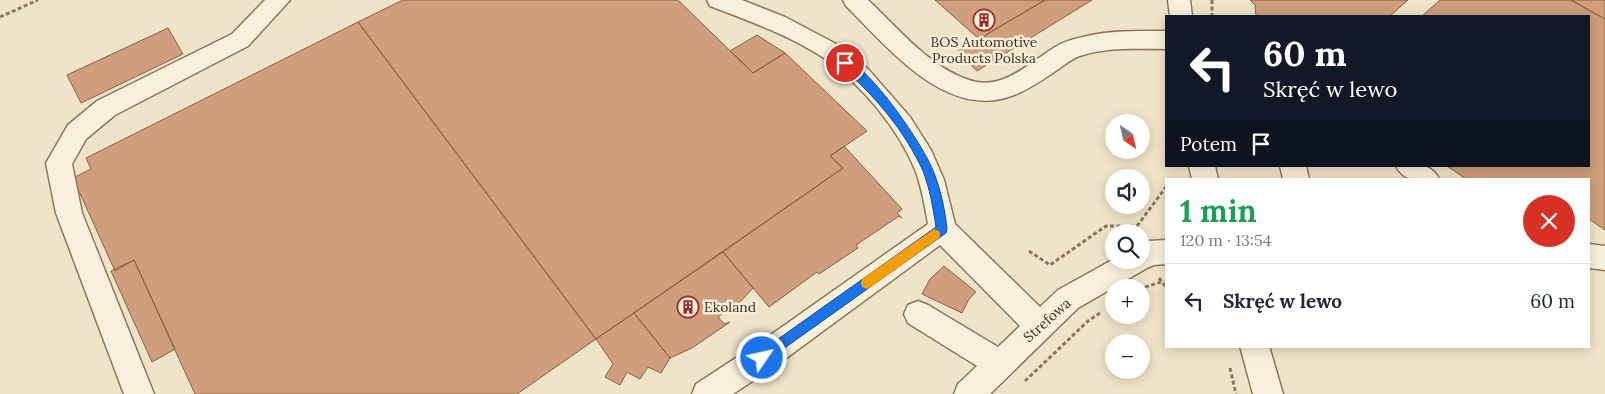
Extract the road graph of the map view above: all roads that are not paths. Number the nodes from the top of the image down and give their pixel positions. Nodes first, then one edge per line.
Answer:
1 (279, 0) edge
2 (718, 0) edge
3 (854, 0) edge
4 (1180, 0) edge
5 (1181, 15) edge
6 (1165, 40) edge
7 (1410, 167) edge
8 (1425, 178) edge
9 (942, 229) junction
10 (1165, 252) edge
11 (1150, 253) edge
12 (1590, 256) edge
13 (1605, 258) edge
14 (1121, 269) edge
15 (918, 314) dead end
16 (1039, 326) junction
17 (1255, 348) edge
18 (1000, 364) junction
19 (139, 394) edge
20 (707, 394) edge
21 (969, 394) edge
22 (1268, 394) edge

1 - 19 street
2 - 9 street
3 - 6 street
4 - 5 street
7 - 8 street
9 - 16 street
9 - 20 street
10 - 11 street
12 - 13 street
14 - 16 street, Strefowa
15 - 18 street
16 - 18 street, Strefowa
17 - 22 street
18 - 21 street, Strefowa

